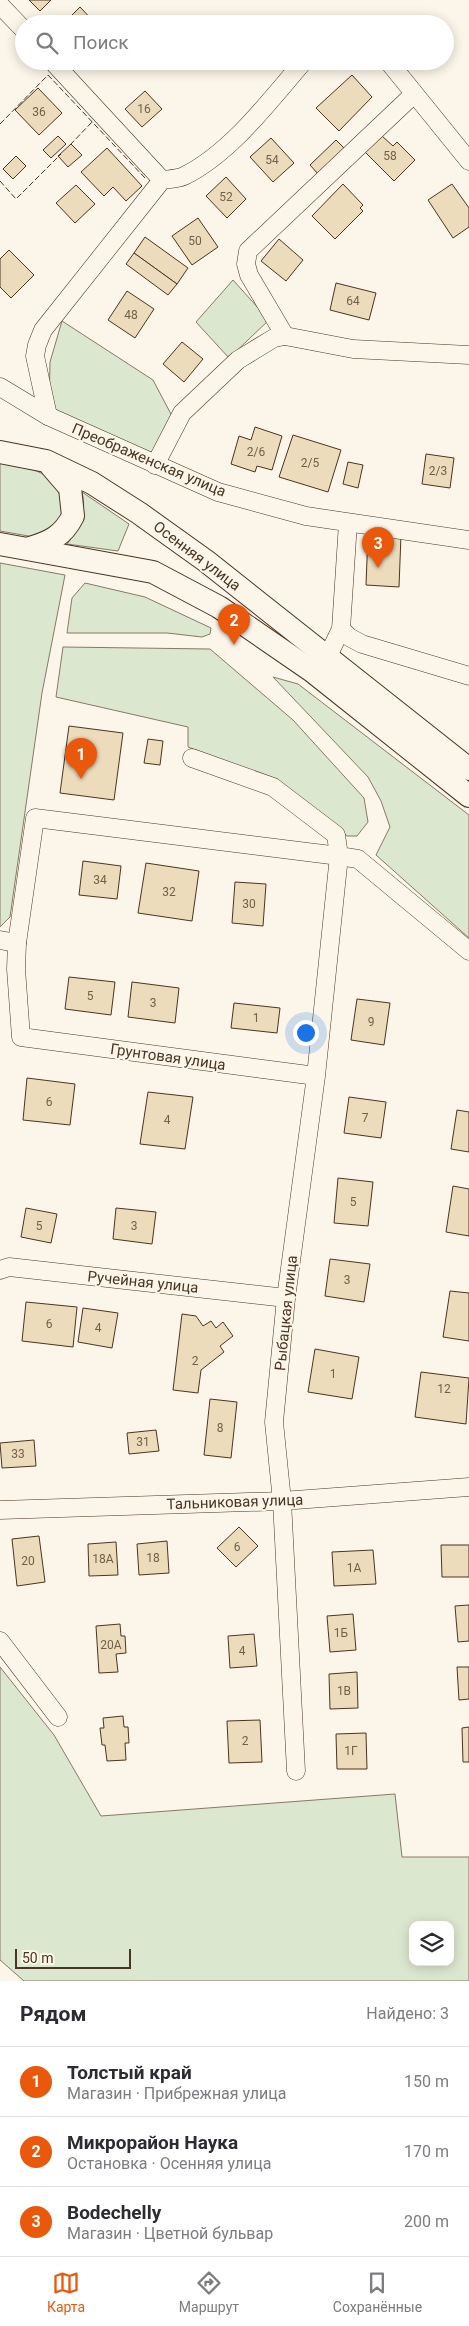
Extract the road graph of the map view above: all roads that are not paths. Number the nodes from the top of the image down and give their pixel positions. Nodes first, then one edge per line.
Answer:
1 (0, 5) edge
2 (15, 21) edge
3 (60, 70) edge
4 (296, 70) edge
5 (395, 70) edge
6 (414, 94) junction
7 (469, 161) edge
8 (162, 180) junction
9 (285, 336) junction
10 (469, 355) edge
11 (0, 387) edge
12 (48, 416) junction
13 (0, 452) edge
14 (46, 461) junction
15 (156, 465) junction
16 (348, 523) junction
17 (469, 540) edge
18 (0, 544) edge
19 (30, 548) junction
20 (341, 629) junction
21 (327, 658) junction
22 (469, 676) edge
23 (192, 758) dead end
24 (469, 769) edge
25 (469, 796) edge
26 (338, 856) junction
27 (8, 942) edge
28 (469, 951) edge
29 (316, 1076) junction
30 (0, 1270) edge
31 (286, 1298) junction
32 (469, 1487) edge
33 (282, 1501) junction
34 (0, 1510) edge
35 (0, 1641) edge
36 (58, 1717) dead end
37 (296, 1771) dead end

1 - 2 street
3 - 8 street
4 - 8 street
5 - 6 street
6 - 7 street
6 - 9 street
8 - 12 street
9 - 10 street
9 - 15 street
11 - 12 street, Преображенская улица
12 - 15 street, Преображенская улица
13 - 14 main road, Осенняя улица
14 - 19 main road
14 - 21 main road, Осенняя улица
15 - 16 street, Преображенская улица
16 - 17 street, Преображенская улица
16 - 20 street
18 - 19 main road, Осенняя улица
19 - 25 main road, Осенняя улица
20 - 21 street
20 - 22 street
21 - 24 main road, Осенняя улица
23 - 26 street, Рыбацкая улица
26 - 27 street
26 - 28 street
26 - 29 street, Рыбацкая улица
27 - 29 street, Грунтовая улица
29 - 31 street, Рыбацкая улица
30 - 31 street, Ручейная улица
31 - 33 street, Рыбацкая улица
32 - 33 street, Тальниковая улица
33 - 34 street, Тальниковая улица
33 - 37 street, Рыбацкая улица
35 - 36 street

